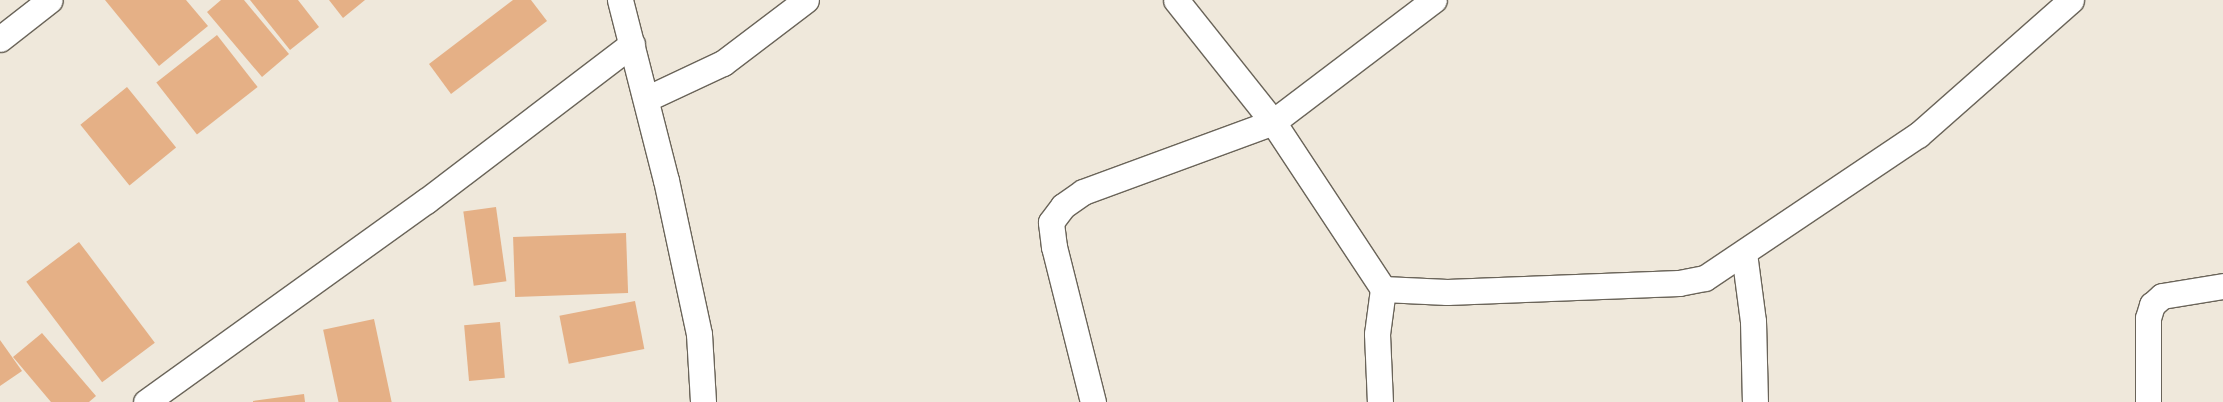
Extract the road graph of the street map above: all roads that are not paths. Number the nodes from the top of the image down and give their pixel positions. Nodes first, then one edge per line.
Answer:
1 (50, 0) edge
2 (620, 0) edge
3 (806, 0) edge
4 (1176, 0) edge
5 (1434, 0) edge
6 (2071, 0) edge
7 (0, 40) edge
8 (632, 44) junction
9 (646, 99) junction
10 (1273, 122) junction
11 (1744, 252) junction
12 (2223, 286) edge
13 (1383, 289) junction
14 (146, 402) edge
15 (703, 402) edge
16 (1093, 402) edge
17 (1380, 402) edge
18 (1755, 402) edge
19 (2148, 402) edge

1 - 7 street
2 - 8 street
3 - 9 street
4 - 10 street
5 - 10 street
6 - 11 street
8 - 9 street
8 - 14 street
9 - 15 street
10 - 13 street
10 - 16 street
11 - 13 street
11 - 18 street
12 - 19 street
13 - 17 street

